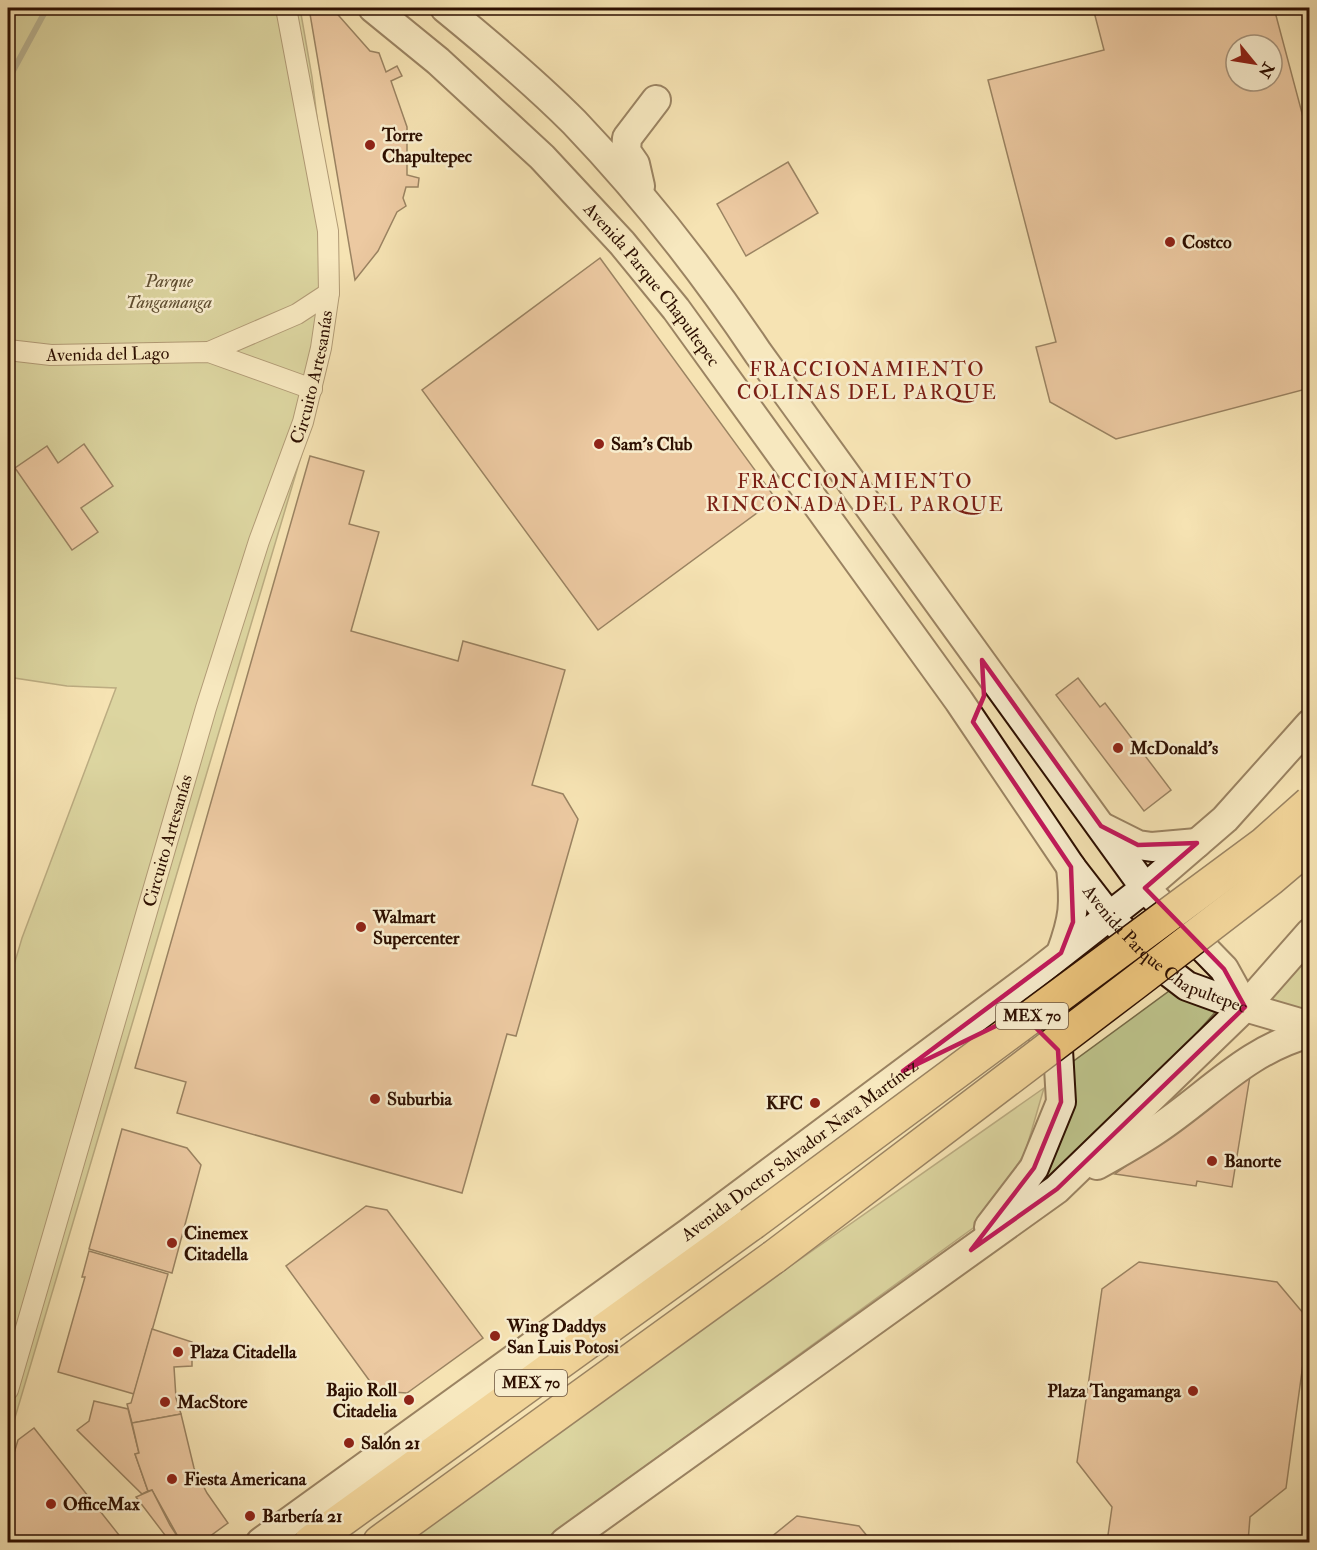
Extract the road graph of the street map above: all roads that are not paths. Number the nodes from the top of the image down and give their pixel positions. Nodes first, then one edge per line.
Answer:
1 (286, 8) edge
2 (373, 8) edge
3 (445, 8) edge
4 (656, 100) dead end
5 (644, 200) junction
6 (329, 293) junction
7 (8, 350) edge
8 (209, 352) junction
9 (312, 389) junction
10 (982, 660) junction
11 (973, 722) junction
12 (1310, 724) edge
13 (1310, 803) edge
14 (1101, 826) junction
15 (1197, 843) junction
16 (1310, 845) edge
17 (1071, 867) junction
18 (1144, 888) junction
19 (1109, 916) junction
20 (1310, 933) edge
21 (1061, 953) junction
22 (1245, 1007) junction
23 (1310, 1026) edge
24 (1310, 1033) edge
25 (903, 1071) junction
26 (1057, 1190) junction
27 (971, 1250) junction
28 (8, 1390) edge
29 (261, 1542) edge
30 (311, 1542) edge
31 (380, 1542) edge
32 (565, 1542) edge

1 - 6 street, Circuito Artesanías
2 - 11 main road, Avenida Parque Chapultepec
3 - 5 main road, Avenida Parque Chapultepec
4 - 5 main road
5 - 10 main road, Avenida Parque Chapultepec
6 - 8 street, Avenida del Lago
6 - 9 street, Circuito Artesanías
7 - 8 street, Avenida del Lago
8 - 9 street, Avenida del Lago
9 - 28 street, Circuito Artesanías
10 - 11 main road
10 - 14 main road, Avenida Parque Chapultepec
11 - 17 main road, Avenida Parque Chapultepec
12 - 15 main road, Avenida Doctor Salvador Nava Martínez
13 - 30 highway, Avenida Doctor Salvador Nava Martínez / MEX 70, bridge
14 - 15 main road
14 - 18 main road, Avenida Parque Chapultepec
15 - 18 main road, Avenida Doctor Salvador Nava Martínez
16 - 31 highway, MEX 70, bridge
17 - 19 main road, Avenida Parque Chapultepec
17 - 21 main road
18 - 19 main road, Avenida Doctor Salvador Nava Martínez
18 - 22 main road, Avenida Parque Chapultepec
19 - 21 main road, Avenida Doctor Salvador Nava Martínez
19 - 22 main road, Avenida Parque Chapultepec
20 - 22 main road
21 - 25 main road, Avenida Doctor Salvador Nava Martínez
22 - 23 main road
22 - 26 main road
24 - 26 main road
25 - 27 main road
25 - 29 main road, Avenida Doctor Salvador Nava Martínez
26 - 27 main road
27 - 32 main road

